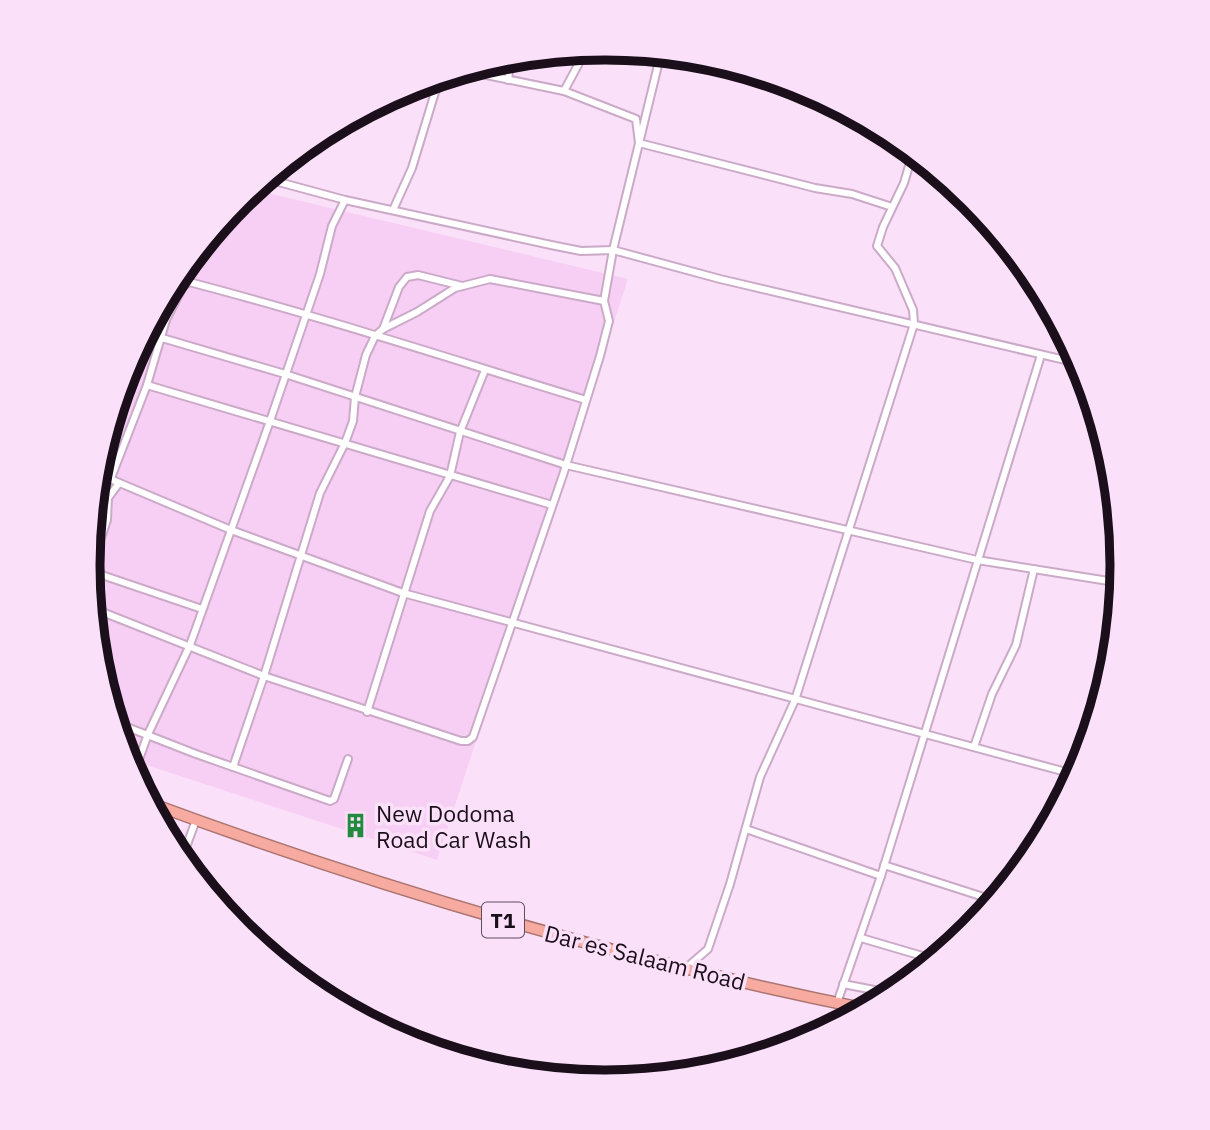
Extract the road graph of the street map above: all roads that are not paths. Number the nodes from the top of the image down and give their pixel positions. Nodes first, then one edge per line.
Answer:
1 (579, 61) edge
2 (659, 63) edge
3 (510, 68) edge
4 (483, 75) edge
5 (508, 80) junction
6 (436, 89) edge
7 (564, 91) junction
8 (639, 142) junction
9 (910, 162) edge
10 (276, 181) edge
11 (345, 200) junction
12 (892, 207) junction
13 (393, 210) junction
14 (613, 250) junction
15 (462, 286) junction
16 (604, 301) junction
17 (306, 313) junction
18 (914, 324) junction
19 (383, 329) junction
20 (154, 336) edge
21 (374, 336) junction
22 (161, 339) junction
23 (1041, 355) junction
24 (1067, 361) edge
25 (485, 370) junction
26 (285, 374) junction
27 (147, 385) junction
28 (355, 397) junction
29 (586, 400) junction
30 (271, 421) junction
31 (460, 432) junction
32 (345, 443) junction
33 (566, 465) junction
34 (450, 476) junction
35 (107, 477) edge
36 (111, 478) junction
37 (120, 482) junction
38 (552, 505) junction
39 (850, 529) junction
40 (230, 530) junction
41 (101, 538) edge
42 (299, 557) junction
43 (977, 560) junction
44 (1034, 569) junction
45 (100, 577) edge
46 (1110, 581) edge
47 (404, 593) junction
48 (202, 609) junction
49 (102, 612) edge
50 (513, 623) junction
51 (190, 645) junction
52 (264, 676) junction
53 (795, 700) junction
54 (367, 712) junction
55 (126, 726) edge
56 (148, 734) junction
57 (923, 734) junction
58 (974, 747) junction
59 (348, 759) dead end
60 (139, 760) edge
61 (233, 766) junction
62 (1066, 772) edge
63 (161, 807) edge
64 (196, 820) junction
65 (746, 829) junction
66 (186, 847) edge
67 (884, 866) junction
68 (881, 876) junction
69 (985, 898) edge
70 (861, 938) junction
71 (924, 957) edge
72 (685, 969) junction
73 (843, 984) junction
74 (877, 991) edge
75 (838, 1003) junction
76 (852, 1006) edge

1 - 7 street
2 - 8 street
3 - 5 street
4 - 5 street
5 - 7 street
6 - 13 street
7 - 8 street
8 - 12 street
8 - 14 street
9 - 12 street
10 - 11 street
11 - 13 street
11 - 17 street
12 - 18 street
13 - 14 street
14 - 16 street
14 - 18 street
15 - 16 street
15 - 19 street
15 - 19 street
16 - 29 street
17 - 21 street
17 - 22 street
17 - 26 street
18 - 23 street
18 - 39 street
19 - 21 street
20 - 22 street
21 - 25 street
21 - 28 street
22 - 26 street
22 - 27 street
23 - 24 street
23 - 43 street
25 - 29 street
25 - 31 street
26 - 28 street
26 - 30 street
27 - 30 street
27 - 36 street
28 - 31 street
28 - 32 street
29 - 33 street
30 - 32 street
30 - 40 street
31 - 33 street
31 - 34 street
32 - 34 street
32 - 42 street
33 - 38 street
33 - 39 street
34 - 38 street
34 - 47 street
35 - 36 street
36 - 37 street
37 - 40 street
37 - 41 street
38 - 50 street
39 - 43 street
39 - 53 street
40 - 42 street
40 - 48 street
42 - 47 street
42 - 52 street
43 - 44 street
43 - 57 street
44 - 46 street
44 - 58 street
45 - 48 street
47 - 50 street
47 - 54 street
48 - 51 street
49 - 51 street
50 - 53 street
50 - 54 street
51 - 52 street
51 - 56 street
52 - 54 street
52 - 61 street
53 - 57 street
53 - 65 street
55 - 56 street
56 - 60 street
56 - 61 street
57 - 58 street
57 - 67 street
58 - 62 street
59 - 61 street
63 - 64 highway, Dar es Salaam Road / T1
64 - 66 street
64 - 72 highway, Dar es Salaam Road / T1
65 - 68 street
65 - 72 street
67 - 68 street
67 - 69 street
68 - 70 street
70 - 71 street
70 - 73 street
72 - 75 highway, Dar es Salaam Road / T1
73 - 74 street
73 - 75 street
75 - 76 highway, Dar es Salaam Road / T1

